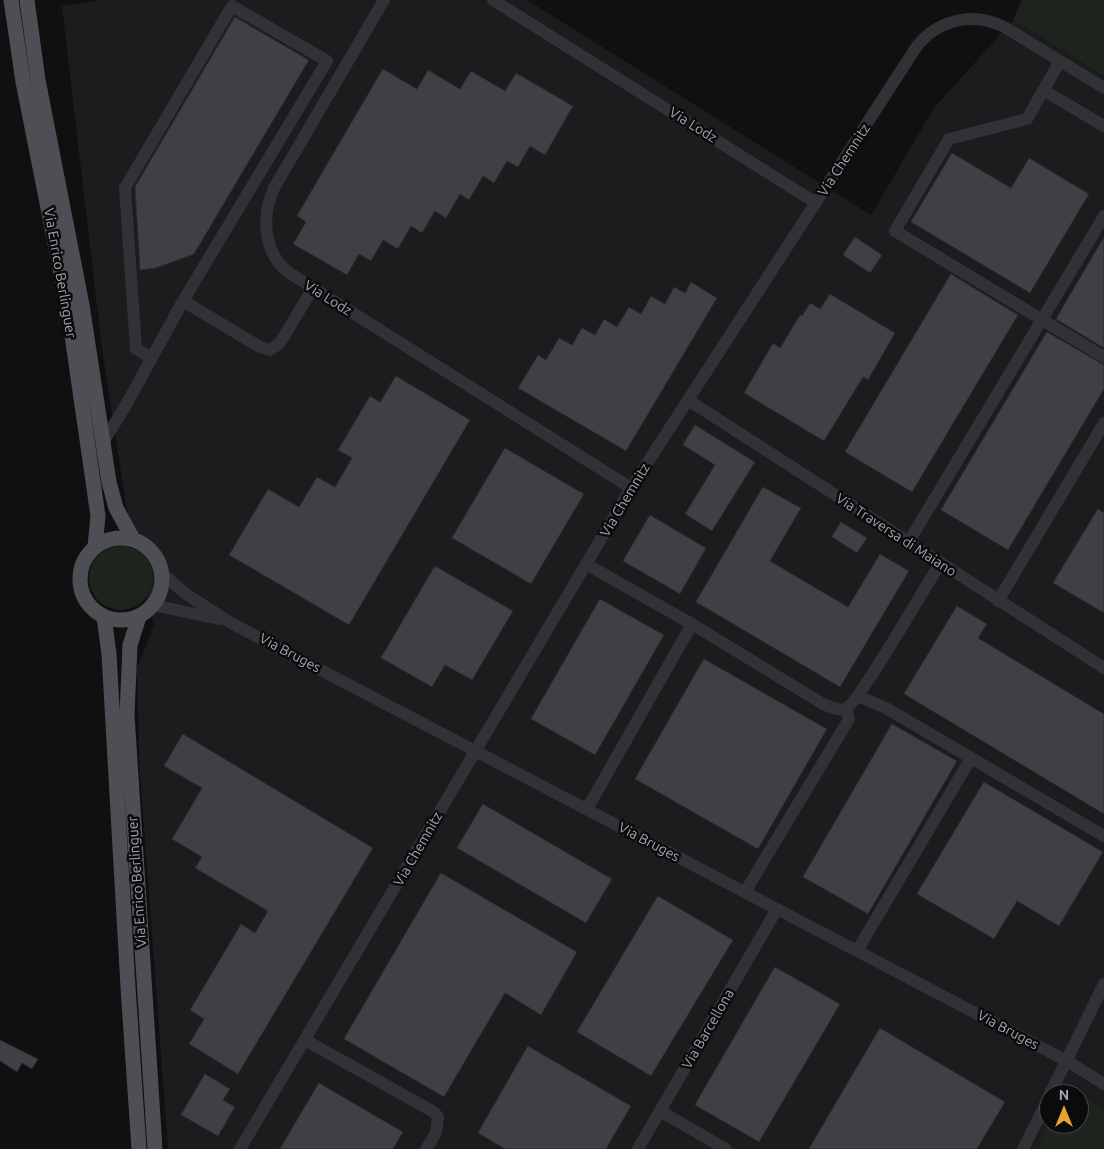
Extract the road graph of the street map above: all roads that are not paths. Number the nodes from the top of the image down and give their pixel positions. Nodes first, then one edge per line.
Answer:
1 (11, 0) edge
2 (27, 0) edge
3 (384, 0) edge
4 (493, 0) edge
5 (1060, 61) junction
6 (1104, 88) edge
7 (1043, 90) junction
8 (1104, 126) edge
9 (816, 203) junction
10 (1104, 216) edge
11 (313, 288) junction
12 (182, 301) junction
13 (1042, 320) junction
14 (1104, 357) edge
15 (152, 358) junction
16 (688, 400) junction
17 (1104, 423) edge
18 (102, 444) junction
19 (631, 488) junction
20 (133, 539) junction
21 (908, 543) junction
22 (95, 546) junction
23 (586, 564) junction
24 (940, 564) junction
25 (163, 574) junction
26 (998, 601) junction
27 (154, 605) junction
28 (104, 617) junction
29 (139, 617) junction
30 (231, 623) junction
31 (692, 624) junction
32 (1104, 668) edge
33 (858, 696) junction
34 (846, 709) junction
35 (476, 750) junction
36 (971, 758) junction
37 (587, 809) junction
38 (1104, 836) edge
39 (745, 892) junction
40 (777, 909) junction
41 (857, 951) junction
42 (1104, 984) edge
43 (305, 1040) junction
44 (1067, 1061) junction
45 (1056, 1084) edge
46 (1104, 1084) edge
47 (660, 1111) junction
48 (1039, 1117) edge
49 (139, 1149) edge
50 (155, 1149) edge
51 (240, 1149) edge
52 (426, 1149) edge
53 (638, 1149) edge
54 (726, 1149) edge
55 (1023, 1149) edge

1 - 22 main road, Via Enrico Berlinguer
2 - 18 main road, Via Enrico Berlinguer
3 - 11 street, Via Lodz
4 - 9 street, Via Lodz
5 - 6 street, Via Chemnitz
5 - 7 street
5 - 9 street, Via Chemnitz
7 - 8 street
7 - 13 street
9 - 16 street, Via Chemnitz
10 - 13 street
11 - 12 street
11 - 19 street, Via Lodz
12 - 15 street
12 - 15 street
13 - 14 street
13 - 21 street
15 - 18 street
16 - 19 street, Via Chemnitz
16 - 21 street, Via Traversa di Maiano
17 - 26 street
18 - 20 main road, Via Enrico Berlinguer
19 - 23 street, Via Chemnitz
20 - 22 main road
20 - 25 main road, Via Enrico Berlinguer
21 - 24 street, Via Traversa di Maiano
22 - 28 main road, Via Enrico Berlinguer
23 - 31 street
23 - 35 street, Via Chemnitz
24 - 26 street, Via Traversa di Maiano
24 - 33 street
25 - 27 main road
25 - 30 street, Via Bruges
26 - 32 street, Via Traversa di Maiano
27 - 29 main road
27 - 30 street, Via Bruges
28 - 29 main road
28 - 49 main road, Via Enrico Berlinguer
29 - 50 main road, Via Enrico Berlinguer
30 - 35 street, Via Bruges
31 - 34 street
31 - 37 street
33 - 34 street
33 - 36 street
34 - 39 street
35 - 37 street, Via Bruges
35 - 43 street, Via Chemnitz
36 - 38 street
36 - 41 street
37 - 39 street, Via Bruges
39 - 40 street, Via Bruges
40 - 41 street, Via Bruges
40 - 47 street, Via Barcellona
41 - 44 street, Via Bruges
42 - 44 street
43 - 51 street, Via Chemnitz
43 - 52 street
44 - 45 street
44 - 46 street, Via Bruges
47 - 53 street, Via Barcellona
47 - 54 street
48 - 55 street

